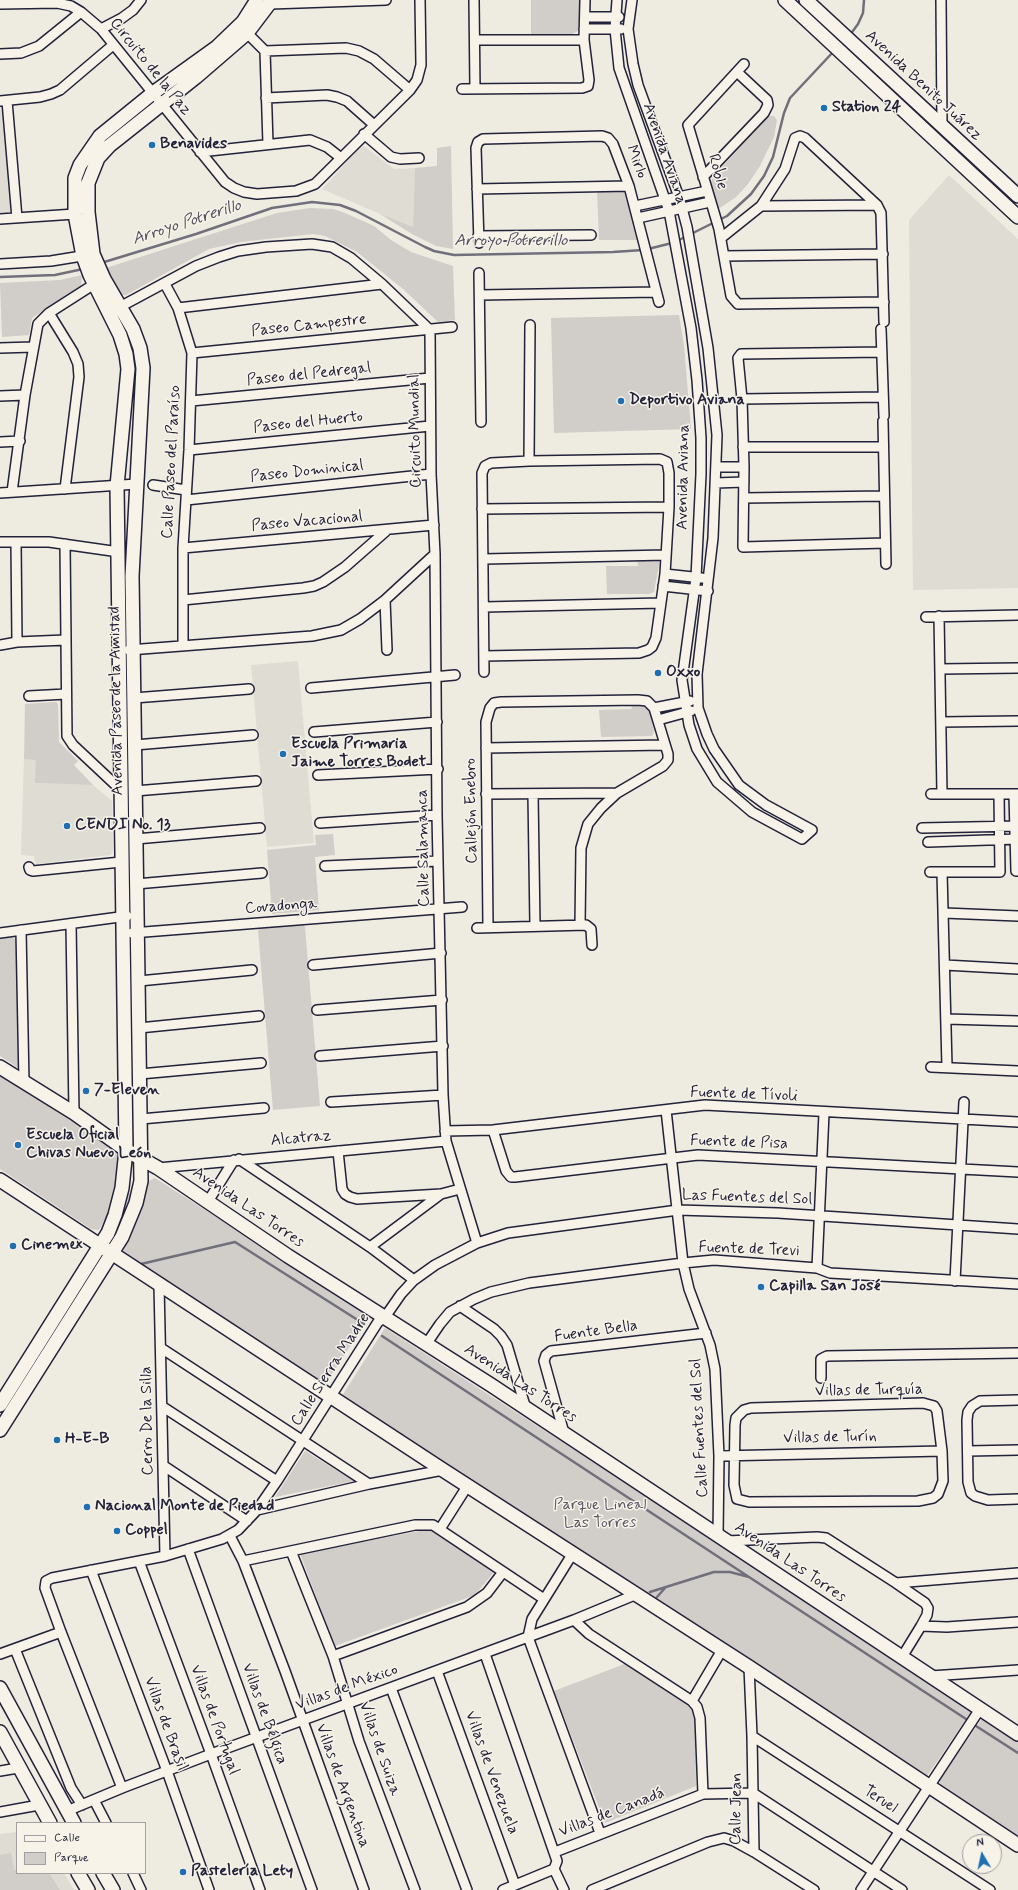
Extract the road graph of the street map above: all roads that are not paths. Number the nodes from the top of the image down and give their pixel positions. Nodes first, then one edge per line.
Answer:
1 (141, 0) edge
2 (257, 0) edge
3 (386, 0) edge
4 (420, 0) edge
5 (474, 0) edge
6 (585, 0) edge
7 (617, 0) edge
8 (632, 0) edge
9 (784, 0) edge
10 (806, 0) edge
11 (941, 0) edge
12 (338, 1) edge
13 (271, 2) edge
14 (71, 3) edge
15 (0, 4) edge
16 (81, 12) junction
17 (585, 17) junction
18 (615, 17) junction
19 (629, 18) junction
20 (584, 29) junction
21 (101, 30) junction
22 (614, 30) junction
23 (628, 30) junction
24 (247, 33) junction
25 (475, 40) junction
26 (584, 40) junction
27 (112, 45) junction
28 (265, 51) junction
29 (0, 54) edge
30 (744, 64) dead end
31 (737, 72) junction
32 (475, 89) junction
33 (410, 90) junction
34 (462, 90) dead end
35 (153, 93) junction
36 (266, 98) junction
37 (4, 101) edge
38 (161, 105) junction
39 (373, 124) junction
40 (942, 126) junction
41 (364, 134) junction
42 (268, 144) junction
43 (200, 152) junction
44 (341, 158) junction
45 (419, 158) dead end
46 (703, 177) junction
47 (629, 186) junction
48 (477, 189) junction
49 (707, 191) junction
50 (1018, 196) edge
51 (679, 197) junction
52 (666, 200) junction
53 (710, 202) junction
54 (877, 205) junction
55 (635, 206) junction
56 (761, 206) junction
57 (682, 208) junction
58 (669, 211) junction
59 (75, 214) junction
60 (1018, 217) edge
61 (17, 218) junction
62 (638, 218) junction
63 (0, 219) edge
64 (720, 233) junction
65 (591, 234) dead end
66 (883, 254) junction
67 (724, 256) junction
68 (0, 264) edge
69 (93, 268) junction
70 (479, 273) dead end
71 (165, 284) junction
72 (382, 284) junction
73 (656, 292) junction
74 (480, 295) junction
75 (659, 302) dead end
76 (884, 302) junction
77 (178, 308) junction
78 (114, 310) junction
79 (49, 313) junction
80 (530, 325) dead end
81 (452, 326) dead end
82 (430, 330) junction
83 (33, 347) junction
84 (0, 348) edge
85 (881, 352) junction
86 (192, 353) junction
87 (430, 378) junction
88 (25, 395) junction
89 (0, 396) edge
90 (882, 397) junction
91 (742, 400) junction
92 (191, 402) junction
93 (481, 422) dead end
94 (430, 426) junction
95 (20, 441) junction
96 (0, 442) edge
97 (884, 447) junction
98 (744, 448) junction
99 (189, 450) junction
100 (530, 461) junction
101 (744, 467) junction
102 (716, 470) junction
103 (431, 474) junction
104 (701, 474) junction
105 (744, 482) junction
106 (716, 483) junction
107 (137, 484) junction
108 (117, 486) junction
109 (153, 486) dead end
110 (65, 489) junction
111 (186, 490) junction
112 (12, 492) junction
113 (0, 493) edge
114 (884, 496) junction
115 (744, 498) junction
116 (186, 500) junction
117 (669, 507) junction
118 (482, 509) junction
119 (434, 525) junction
120 (386, 530) junction
121 (0, 542) edge
122 (16, 542) junction
123 (885, 543) junction
124 (65, 544) junction
125 (183, 548) junction
126 (119, 552) junction
127 (435, 554) junction
128 (666, 554) junction
129 (484, 558) junction
130 (886, 564) dead end
131 (664, 574) junction
132 (696, 578) junction
133 (709, 579) junction
134 (663, 586) junction
135 (695, 589) junction
136 (708, 591) junction
137 (183, 600) junction
138 (385, 600) junction
139 (661, 603) junction
140 (484, 607) junction
141 (1018, 615) edge
142 (939, 616) junction
143 (926, 617) dead end
144 (66, 640) junction
145 (17, 642) junction
146 (0, 645) edge
147 (183, 646) junction
148 (134, 650) junction
149 (387, 650) dead end
150 (120, 651) junction
151 (484, 656) junction
152 (1018, 668) edge
153 (940, 669) junction
154 (484, 672) dead end
155 (455, 675) dead end
156 (436, 676) junction
157 (311, 688) dead end
158 (249, 689) dead end
159 (66, 694) junction
160 (29, 696) dead end
161 (134, 698) junction
162 (684, 702) junction
163 (698, 704) junction
164 (654, 708) junction
165 (686, 712) junction
166 (658, 720) junction
167 (1018, 721) edge
168 (437, 722) junction
169 (941, 722) junction
170 (314, 732) dead end
171 (253, 735) dead end
172 (135, 745) junction
173 (665, 745) junction
174 (486, 748) junction
175 (438, 769) junction
176 (318, 775) dead end
177 (256, 781) dead end
178 (121, 790) junction
179 (135, 791) junction
180 (616, 793) junction
181 (486, 794) junction
182 (533, 794) junction
183 (931, 794) dead end
184 (942, 794) junction
185 (999, 794) junction
186 (1016, 794) edge
187 (438, 815) junction
188 (320, 823) dead end
189 (1016, 826) edge
190 (999, 827) junction
191 (260, 828) dead end
192 (922, 828) dead end
193 (136, 839) junction
194 (1000, 840) junction
195 (1016, 840) edge
196 (928, 842) dead end
197 (438, 861) junction
198 (121, 862) junction
199 (325, 866) dead end
200 (29, 867) dead end
201 (1017, 871) edge
202 (930, 872) dead end
203 (942, 872) junction
204 (262, 873) dead end
205 (136, 884) junction
206 (462, 907) dead end
207 (440, 910) junction
208 (944, 913) junction
209 (137, 915) junction
210 (1018, 916) edge
211 (123, 917) junction
212 (71, 924) junction
213 (580, 925) junction
214 (535, 926) junction
215 (488, 927) junction
216 (477, 928) dead end
217 (21, 930) junction
218 (0, 933) edge
219 (123, 933) junction
220 (138, 933) junction
221 (592, 945) dead end
222 (441, 953) junction
223 (313, 964) dead end
224 (945, 965) junction
225 (1018, 969) edge
226 (252, 970) dead end
227 (139, 981) junction
228 (442, 1000) junction
229 (317, 1010) dead end
230 (259, 1016) dead end
231 (947, 1019) junction
232 (1018, 1021) edge
233 (140, 1028) junction
234 (443, 1046) junction
235 (320, 1056) dead end
236 (261, 1063) dead end
237 (0, 1067) edge
238 (931, 1067) dead end
239 (947, 1068) junction
240 (1018, 1071) edge
241 (140, 1074) junction
242 (24, 1083) junction
243 (443, 1095) junction
244 (331, 1102) dead end
245 (964, 1102) dead end
246 (264, 1108) dead end
247 (666, 1110) junction
248 (74, 1113) junction
249 (824, 1113) junction
250 (141, 1118) junction
251 (964, 1119) junction
252 (1018, 1122) edge
253 (493, 1130) junction
254 (445, 1131) junction
255 (446, 1141) junction
256 (126, 1150) junction
257 (338, 1151) junction
258 (672, 1158) junction
259 (142, 1159) junction
260 (237, 1160) junction
261 (823, 1162) junction
262 (158, 1168) junction
263 (962, 1169) junction
264 (1018, 1172) edge
265 (0, 1180) edge
266 (460, 1189) junction
267 (441, 1194) junction
268 (208, 1203) junction
269 (678, 1210) junction
270 (820, 1216) junction
271 (959, 1226) junction
272 (1018, 1229) edge
273 (477, 1243) junction
274 (100, 1246) junction
275 (370, 1247) junction
276 (112, 1253) junction
277 (683, 1263) junction
278 (817, 1268) junction
279 (414, 1280) junction
280 (955, 1280) junction
281 (1018, 1284) edge
282 (159, 1285) junction
283 (460, 1306) junction
284 (385, 1317) junction
285 (706, 1333) junction
286 (427, 1343) junction
287 (161, 1348) junction
288 (1018, 1353) edge
289 (30, 1357) junction
290 (42, 1365) junction
291 (821, 1378) dead end
292 (330, 1396) junction
293 (1018, 1400) edge
294 (0, 1405) edge
295 (162, 1407) junction
296 (526, 1409) junction
297 (0, 1430) edge
298 (564, 1433) junction
299 (303, 1440) junction
300 (1018, 1450) edge
301 (942, 1451) junction
302 (968, 1451) junction
303 (734, 1455) junction
304 (719, 1456) junction
305 (164, 1466) junction
306 (443, 1470) junction
307 (277, 1481) junction
308 (369, 1484) junction
309 (468, 1486) junction
310 (1018, 1499) edge
311 (257, 1510) junction
312 (247, 1521) junction
313 (440, 1529) junction
314 (230, 1536) junction
315 (722, 1538) junction
316 (188, 1549) junction
317 (291, 1551) junction
318 (573, 1553) junction
319 (165, 1556) junction
320 (139, 1561) junction
321 (243, 1561) junction
322 (91, 1570) junction
323 (503, 1572) junction
324 (1018, 1573) edge
325 (896, 1583) junction
326 (637, 1594) junction
327 (544, 1599) junction
328 (574, 1620) junction
329 (1018, 1622) edge
330 (921, 1626) junction
331 (61, 1632) junction
332 (528, 1637) junction
333 (15, 1649) junction
334 (722, 1650) junction
335 (0, 1654) edge
336 (485, 1654) junction
337 (333, 1656) junction
338 (902, 1657) junction
339 (749, 1667) junction
340 (1018, 1670) edge
341 (437, 1671) junction
342 (931, 1676) junction
343 (0, 1688) edge
344 (391, 1688) junction
345 (692, 1701) junction
346 (347, 1704) junction
347 (980, 1709) junction
348 (302, 1720) junction
349 (0, 1732) edge
350 (1018, 1734) edge
351 (752, 1736) junction
352 (256, 1738) junction
353 (211, 1754) junction
354 (18, 1768) junction
355 (0, 1771) edge
356 (167, 1771) junction
357 (928, 1787) junction
358 (122, 1788) junction
359 (753, 1793) junction
360 (703, 1794) junction
361 (94, 1800) junction
362 (40, 1805) junction
363 (82, 1805) junction
364 (67, 1811) junction
365 (0, 1812) edge
366 (49, 1822) edge
367 (73, 1822) edge
368 (105, 1822) edge
369 (900, 1831) junction
370 (600, 1833) junction
371 (1018, 1845) edge
372 (555, 1852) junction
373 (754, 1852) junction
374 (554, 1870) junction
375 (873, 1871) junction
376 (79, 1874) edge
377 (104, 1874) edge
378 (133, 1874) edge
379 (516, 1885) junction
380 (88, 1890) edge
381 (113, 1890) edge
382 (141, 1890) edge
383 (208, 1890) edge
384 (260, 1890) edge
385 (312, 1890) edge
386 (364, 1890) edge
387 (415, 1890) edge
388 (467, 1890) edge
389 (503, 1890) edge
390 (564, 1890) edge
391 (592, 1890) edge
392 (814, 1890) edge
393 (861, 1890) edge
394 (902, 1890) edge
395 (990, 1890) edge

1 - 21 street
2 - 35 street
3 - 12 street
4 - 33 street, Circuito de la Paz
5 - 25 street
6 - 17 street
7 - 18 street, Avenida Aviana
8 - 19 street, Avenida Aviana
9 - 60 street, Avenida Benito Juárez
10 - 40 street, Avenida Benito Juárez
11 - 40 street
12 - 13 street
13 - 24 street
14 - 15 street, Circuito de la Paz
14 - 16 street, Circuito de la Paz
16 - 21 street, Circuito de la Paz
16 - 29 street
17 - 18 street
17 - 20 street
18 - 19 street
18 - 22 street, Avenida Aviana
19 - 23 street, Avenida Aviana
20 - 22 street
20 - 26 street
21 - 27 street, Circuito de la Paz
22 - 23 street
22 - 52 street, Avenida Aviana
23 - 51 street, Avenida Aviana
24 - 28 street
24 - 38 street
25 - 26 street
25 - 32 street
26 - 32 street
27 - 35 street, Circuito de la Paz
27 - 37 street
28 - 33 street
28 - 36 street
30 - 31 street, Roble
31 - 46 street, Roble
31 - 46 street
32 - 34 street
33 - 39 street, Circuito de la Paz
35 - 38 street, Circuito de la Paz
35 - 59 street
36 - 39 street
36 - 42 street
37 - 61 street
38 - 43 street, Circuito de la Paz
38 - 69 street
39 - 41 street, Circuito de la Paz
40 - 50 street, Avenida Benito Juárez
41 - 44 street, Circuito de la Paz
41 - 45 street
42 - 43 street
42 - 44 street
43 - 44 street, Circuito de la Paz
46 - 49 street, Roble
47 - 48 street
47 - 48 street, Mirlo
47 - 55 street, Mirlo
48 - 65 street
49 - 51 street
49 - 53 street, Roble
51 - 52 street
51 - 57 street, Avenida Aviana
52 - 55 street
52 - 58 street, Avenida Aviana
53 - 57 street
53 - 64 street, Roble
54 - 56 street
54 - 56 street
54 - 66 street
55 - 62 street, Mirlo
56 - 64 street
57 - 58 street
57 - 102 street, Avenida Aviana
58 - 62 street
58 - 104 street, Avenida Aviana
59 - 61 street
59 - 69 street
61 - 63 street
62 - 73 street, Mirlo
64 - 67 street, Roble
66 - 67 street
66 - 76 street
67 - 76 street, Roble
68 - 69 street
69 - 78 street, Avenida Paseo de la Amistad
69 - 79 street
70 - 74 street
71 - 72 street
71 - 77 street, Calle Paseo del Paraíso
71 - 78 street
72 - 77 street
72 - 82 street
73 - 74 street
73 - 75 street, Mirlo
74 - 93 street
76 - 85 street
77 - 86 street, Calle Paseo del Paraíso
78 - 107 street, Avenida Paseo de la Amistad
78 - 108 street, Avenida Paseo de la Amistad
79 - 83 street
79 - 110 street
80 - 100 street
81 - 82 street, Paseo Campestre
82 - 86 street, Paseo Campestre
82 - 87 street, Circuito Mundial
83 - 84 street
83 - 88 street
85 - 90 street
85 - 91 street
86 - 92 street, Calle Paseo del Paraíso
87 - 92 street, Paseo del Pedregal
87 - 94 street, Circuito Mundial
88 - 89 street
88 - 95 street
90 - 91 street
90 - 97 street
91 - 98 street
92 - 99 street, Calle Paseo del Paraíso
94 - 99 street, Paseo del Huerto
94 - 103 street, Circuito Mundial
95 - 96 street
95 - 112 street
97 - 98 street
97 - 114 street
98 - 101 street
99 - 111 street, Calle Paseo del Paraíso
100 - 117 street
100 - 118 street
101 - 102 street
101 - 105 street
102 - 104 street
102 - 106 street, Avenida Aviana
103 - 116 street, Paseo Dominical
103 - 119 street, Circuito Mundial
104 - 132 street, Avenida Aviana
105 - 106 street
105 - 115 street
106 - 133 street, Avenida Aviana
107 - 108 street
107 - 148 street, Avenida Paseo de la Amistad
108 - 110 street
108 - 126 street, Avenida Paseo de la Amistad
109 - 111 street
110 - 112 street
111 - 116 street, Calle Paseo del Paraíso
112 - 113 street
114 - 115 street
114 - 123 street
115 - 123 street
116 - 125 street, Calle Paseo del Paraíso
117 - 118 street
117 - 128 street
118 - 129 street
119 - 120 street, Paseo Vacacional
119 - 127 street, Circuito Mundial
120 - 125 street, Paseo Vacacional
120 - 137 street
121 - 122 street
122 - 124 street
122 - 145 street
123 - 130 street
124 - 126 street
124 - 144 street
125 - 137 street, Calle Paseo del Paraíso
126 - 150 street, Avenida Paseo de la Amistad
127 - 138 street
127 - 156 street, Calle Salamanca
128 - 129 street
128 - 131 street
129 - 140 street
131 - 132 street
131 - 134 street
132 - 133 street
132 - 135 street, Avenida Aviana
133 - 136 street, Avenida Aviana
134 - 135 street
134 - 139 street
135 - 136 street
135 - 162 street, Avenida Aviana
136 - 163 street, Avenida Aviana
137 - 147 street, Calle Paseo del Paraíso
138 - 147 street
138 - 149 street
139 - 140 street
139 - 151 street
140 - 151 street
141 - 142 street
142 - 143 street
142 - 153 street
144 - 145 street
144 - 159 street
145 - 146 street
147 - 148 street
148 - 150 street
148 - 161 street, Avenida Paseo de la Amistad
150 - 178 street, Avenida Paseo de la Amistad
151 - 154 street
152 - 153 street
153 - 169 street
155 - 156 street
156 - 157 street
156 - 168 street, Calle Salamanca
158 - 161 street
159 - 160 street
159 - 178 street
161 - 172 street, Avenida Paseo de la Amistad
162 - 163 street
162 - 164 street
162 - 165 street, Avenida Aviana
163 - 165 street
163 - 165 street, Avenida Aviana
164 - 166 street
164 - 174 street, Callejón Enebro
165 - 166 street
166 - 173 street
167 - 169 street
168 - 170 street
168 - 175 street, Calle Salamanca
169 - 184 street
171 - 172 street
172 - 179 street, Avenida Paseo de la Amistad
173 - 174 street
173 - 180 street
174 - 181 street, Callejón Enebro
175 - 176 street
175 - 187 street, Calle Salamanca
177 - 179 street
178 - 198 street, Avenida Paseo de la Amistad
179 - 193 street, Avenida Paseo de la Amistad
180 - 182 street
180 - 213 street
181 - 182 street
181 - 215 street, Callejón Enebro
182 - 214 street
183 - 184 street
184 - 185 street
185 - 186 street
185 - 190 street
186 - 189 street
187 - 188 street
187 - 197 street, Calle Salamanca
189 - 190 street
189 - 195 street
190 - 192 street
190 - 194 street
191 - 193 street
193 - 205 street, Avenida Paseo de la Amistad
194 - 195 street
194 - 196 street
194 - 203 street
195 - 201 street
197 - 199 street
197 - 207 street, Calle Salamanca
198 - 200 street
198 - 211 street, Avenida Paseo de la Amistad
202 - 203 street
203 - 208 street
204 - 205 street
205 - 209 street, Avenida Paseo de la Amistad
206 - 207 street, Covadonga
207 - 220 street, Covadonga
207 - 222 street, Calle Salamanca
208 - 210 street
208 - 224 street
209 - 211 street
209 - 220 street, Avenida Paseo de la Amistad
211 - 212 street
211 - 219 street, Avenida Paseo de la Amistad
212 - 217 street
212 - 248 street
213 - 214 street
213 - 221 street
214 - 215 street
215 - 216 street
217 - 218 street
217 - 242 street
219 - 220 street, Covadonga
219 - 256 street, Avenida Paseo de la Amistad
220 - 227 street, Avenida Paseo de la Amistad
222 - 223 street
222 - 228 street, Calle Salamanca
224 - 225 street
224 - 231 street
226 - 227 street
227 - 233 street, Avenida Paseo de la Amistad
228 - 229 street
228 - 234 street, Calle Salamanca
230 - 233 street
231 - 232 street
231 - 239 street
233 - 241 street, Avenida Paseo de la Amistad
234 - 235 street
234 - 243 street, Calle Salamanca
236 - 241 street
237 - 242 street, Avenida Las Torres
238 - 239 street
239 - 240 street
241 - 250 street, Avenida Paseo de la Amistad
242 - 248 street, Avenida Las Torres
243 - 244 street
243 - 254 street, Calle Salamanca
245 - 251 street
246 - 250 street
247 - 249 street, Fuente de Tívoli
247 - 253 street, Fuente de Tívoli
247 - 258 street, Calle Fuentes del Sol
248 - 256 street, Avenida Las Torres
249 - 251 street, Fuente de Tívoli
249 - 261 street
250 - 259 street, Avenida Paseo de la Amistad
251 - 252 street, Fuente de Tívoli
251 - 263 street
253 - 254 street, Fuente de Tívoli
253 - 258 street, Fuente de Pisa
254 - 255 street, Calle Salamanca
255 - 257 street, Alcatraz
255 - 266 street, Calle Salamanca
256 - 259 street, Avenida Las Torres
256 - 274 street, Avenida Paseo de la Amistad
257 - 260 street, Alcatraz
257 - 267 street
258 - 261 street, Fuente de Pisa
258 - 269 street, Calle Fuentes del Sol
259 - 262 street, Avenida Las Torres
259 - 276 street, Avenida Paseo de la Amistad
260 - 262 street, Alcatraz
260 - 268 street
260 - 275 street
261 - 263 street, Fuente de Pisa
261 - 270 street
262 - 268 street, Avenida Las Torres
263 - 264 street, Fuente de Pisa
263 - 271 street
265 - 274 street
266 - 267 street
266 - 273 street, Calle Salamanca
267 - 275 street
268 - 284 street, Avenida Las Torres
269 - 270 street, Las Fuentes del Sol
269 - 273 street, Las Fuentes del Sol
269 - 277 street, Calle Fuentes del Sol
270 - 271 street, Las Fuentes del Sol
270 - 278 street
271 - 272 street, Las Fuentes del Sol
271 - 280 street
273 - 279 street, Calle Sierra Madre
274 - 276 street
274 - 289 street, Avenida Paseo de la Amistad
275 - 279 street
276 - 282 street
276 - 290 street, Avenida Paseo de la Amistad
277 - 278 street, Fuente de Trevi
277 - 283 street, Fuente de Trevi
277 - 285 street, Calle Fuentes del Sol
278 - 280 street, Fuente de Trevi
279 - 284 street, Calle Sierra Madre
280 - 281 street, Fuente de Trevi
282 - 287 street, Cerro De la Silla
282 - 292 street
283 - 286 street, Fuente de Trevi
283 - 296 street
284 - 286 street, Avenida Las Torres
284 - 292 street, Calle Sierra Madre
285 - 298 street, Fuente Bella
285 - 304 street, Calle Fuentes del Sol
286 - 296 street, Avenida Las Torres
287 - 295 street, Cerro De la Silla
287 - 299 street
288 - 291 street
289 - 290 street
289 - 294 street, Avenida Paseo de la Amistad
290 - 297 street, Avenida Paseo de la Amistad
292 - 299 street, Calle Sierra Madre
292 - 306 street
293 - 302 street
295 - 305 street, Cerro De la Silla
295 - 307 street
296 - 298 street, Avenida Las Torres
298 - 315 street, Avenida Las Torres
299 - 307 street, Calle Sierra Madre
299 - 308 street
300 - 302 street
301 - 303 street, Villas de Turín
301 - 303 street, Villas de Turquía
301 - 303 street, Villas de Turquía
302 - 310 street
303 - 304 street, Villas de Turín
304 - 315 street, Calle Fuentes del Sol
305 - 312 street
305 - 319 street, Cerro De la Silla
306 - 308 street
306 - 309 street
307 - 311 street, Calle Sierra Madre
308 - 311 street
309 - 313 street
309 - 318 street
311 - 312 street, Calle Sierra Madre
312 - 314 street, Calle Sierra Madre
313 - 317 street
313 - 323 street
314 - 316 street
314 - 321 street, Villas de Argentina
315 - 325 street
315 - 338 street, Avenida Las Torres
316 - 319 street
316 - 352 street, Villas de Bélgica
317 - 321 street
317 - 337 street, Villas de Suiza
318 - 326 street
318 - 327 street
319 - 320 street
320 - 322 street
320 - 353 street, Villas de Portugal
321 - 348 street, Villas de Argentina
322 - 331 street
322 - 356 street, Villas de Brasil
323 - 327 street
323 - 337 street
324 - 325 street
325 - 330 street
326 - 328 street, Villas de México
326 - 334 street
327 - 332 street
328 - 332 street, Villas de México
328 - 345 street
329 - 330 street
330 - 338 street
331 - 333 street
331 - 358 street
332 - 336 street, Villas de México
332 - 370 street
333 - 335 street
333 - 363 street
334 - 339 street
334 - 345 street
336 - 341 street, Villas de México
336 - 372 street
337 - 346 street, Villas de Suiza
338 - 342 street, Avenida Las Torres
339 - 351 street, Calle Jean
339 - 357 street
340 - 342 street
341 - 344 street, Villas de México
341 - 379 street, Villas de Venezuela
342 - 347 street, Avenida Las Torres
343 - 364 street
344 - 346 street, Villas de México
344 - 388 street
345 - 360 street
346 - 348 street, Villas de México
346 - 387 street, Villas de Suiza
347 - 350 street, Avenida Las Torres
347 - 357 street
348 - 352 street, Villas de México
348 - 386 street, Villas de Argentina
349 - 354 street
351 - 359 street, Calle Jean
351 - 369 street, Teruel
352 - 353 street, Villas de México
352 - 385 street, Villas de Bélgica
353 - 356 street, Villas de México
353 - 384 street, Villas de Portugal
354 - 355 street
354 - 362 street
356 - 358 street, Villas de México
356 - 383 street, Villas de Brasil
357 - 369 street
357 - 371 street
358 - 361 street, Villas de México
359 - 360 street, Villas de Canadá
359 - 373 street, Calle Jean
359 - 375 street
360 - 370 street, Villas de Canadá
361 - 363 street, Villas de México
361 - 368 street
362 - 365 street
362 - 366 street
363 - 364 street, Villas de México
364 - 367 street
369 - 375 street
369 - 395 street, Teruel
370 - 372 street, Villas de Canadá
372 - 374 street, Villas de Canadá
373 - 391 street, Calle Jean
373 - 392 street
374 - 379 street
374 - 390 street
375 - 393 street
375 - 394 street
376 - 380 street
377 - 381 street
378 - 382 street
379 - 389 street

